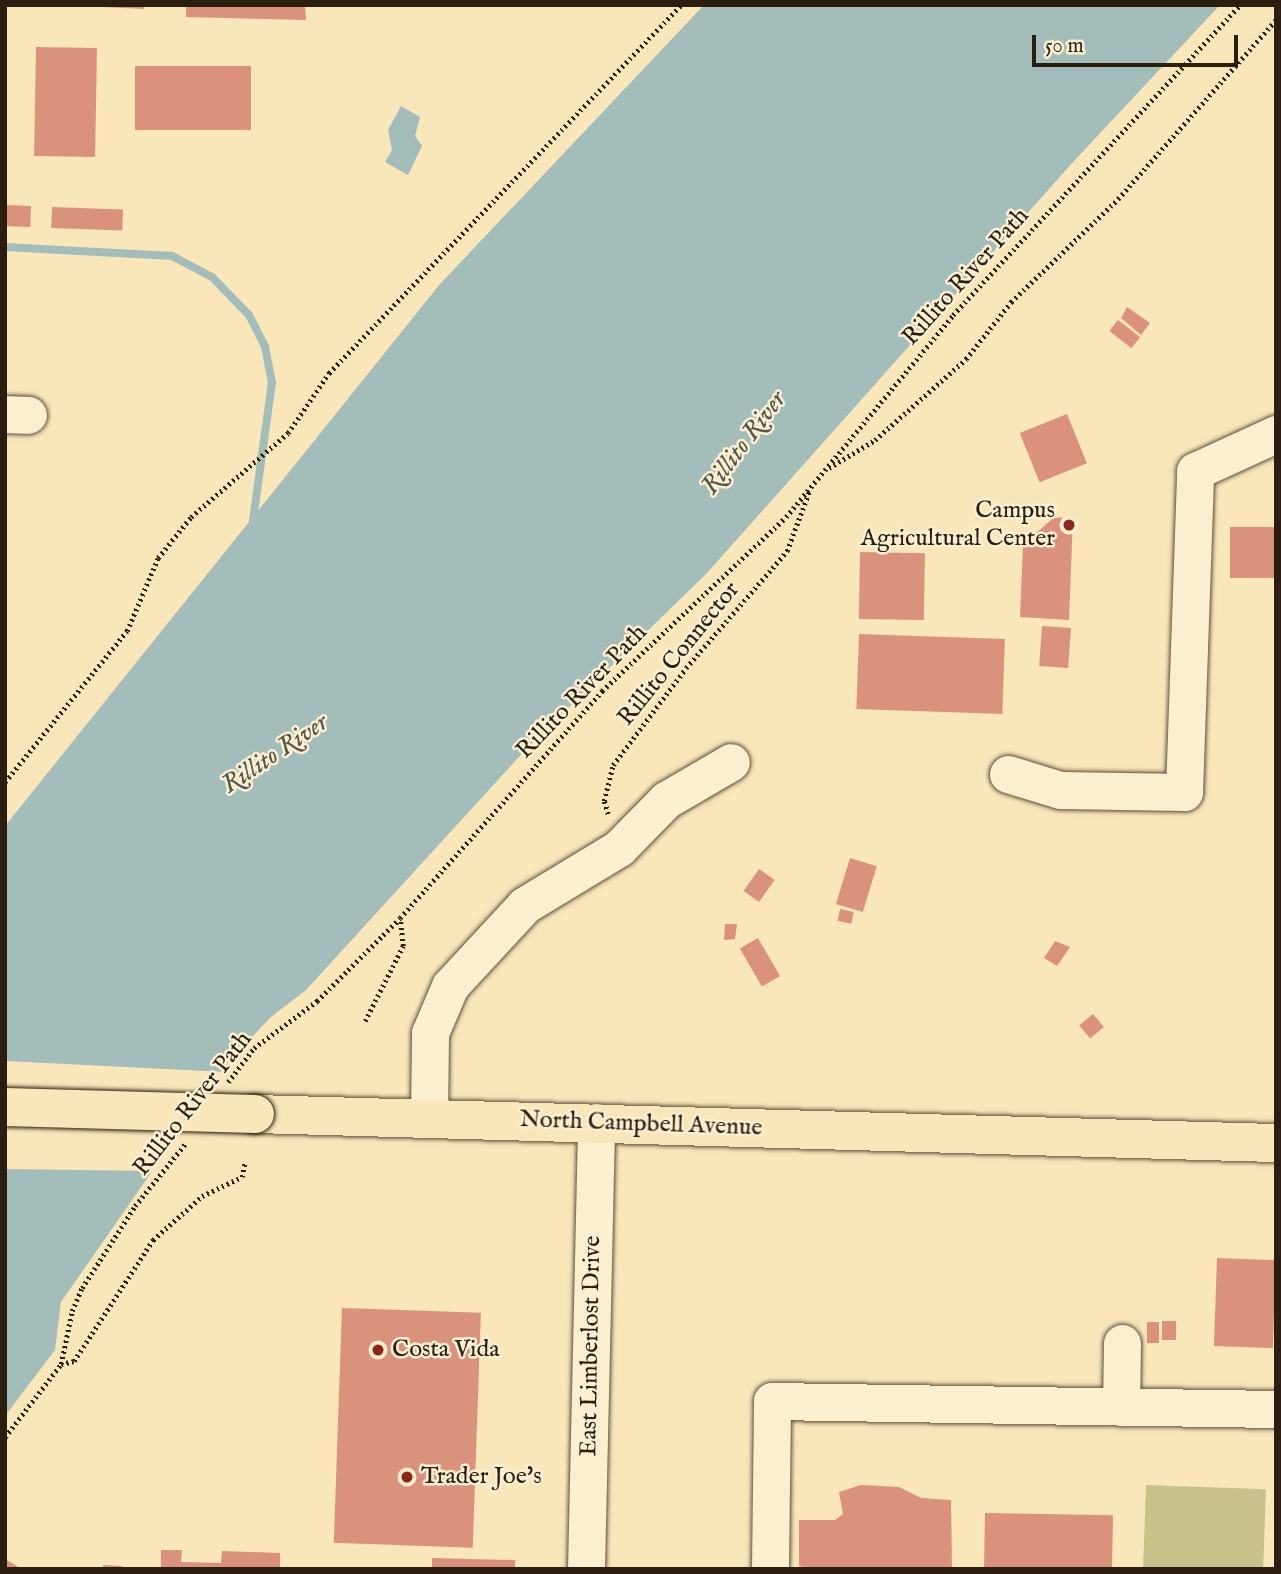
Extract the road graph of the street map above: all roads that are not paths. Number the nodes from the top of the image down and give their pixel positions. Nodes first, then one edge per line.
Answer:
1 (1276, 434) edge
2 (731, 762) dead end
3 (1008, 774) dead end
4 (5, 1107) edge
5 (429, 1118) junction
6 (596, 1122) junction
7 (1276, 1143) edge
8 (1122, 1343) dead end
9 (1121, 1407) junction
10 (1276, 1409) edge
11 (586, 1569) edge
12 (770, 1569) edge

1 - 3 street
2 - 5 street
4 - 5 main road, North Campbell Avenue, bridge
5 - 6 main road, North Campbell Avenue
6 - 7 main road, North Campbell Avenue
6 - 11 street, East Limberlost Drive
8 - 9 street
9 - 10 street
9 - 12 street

